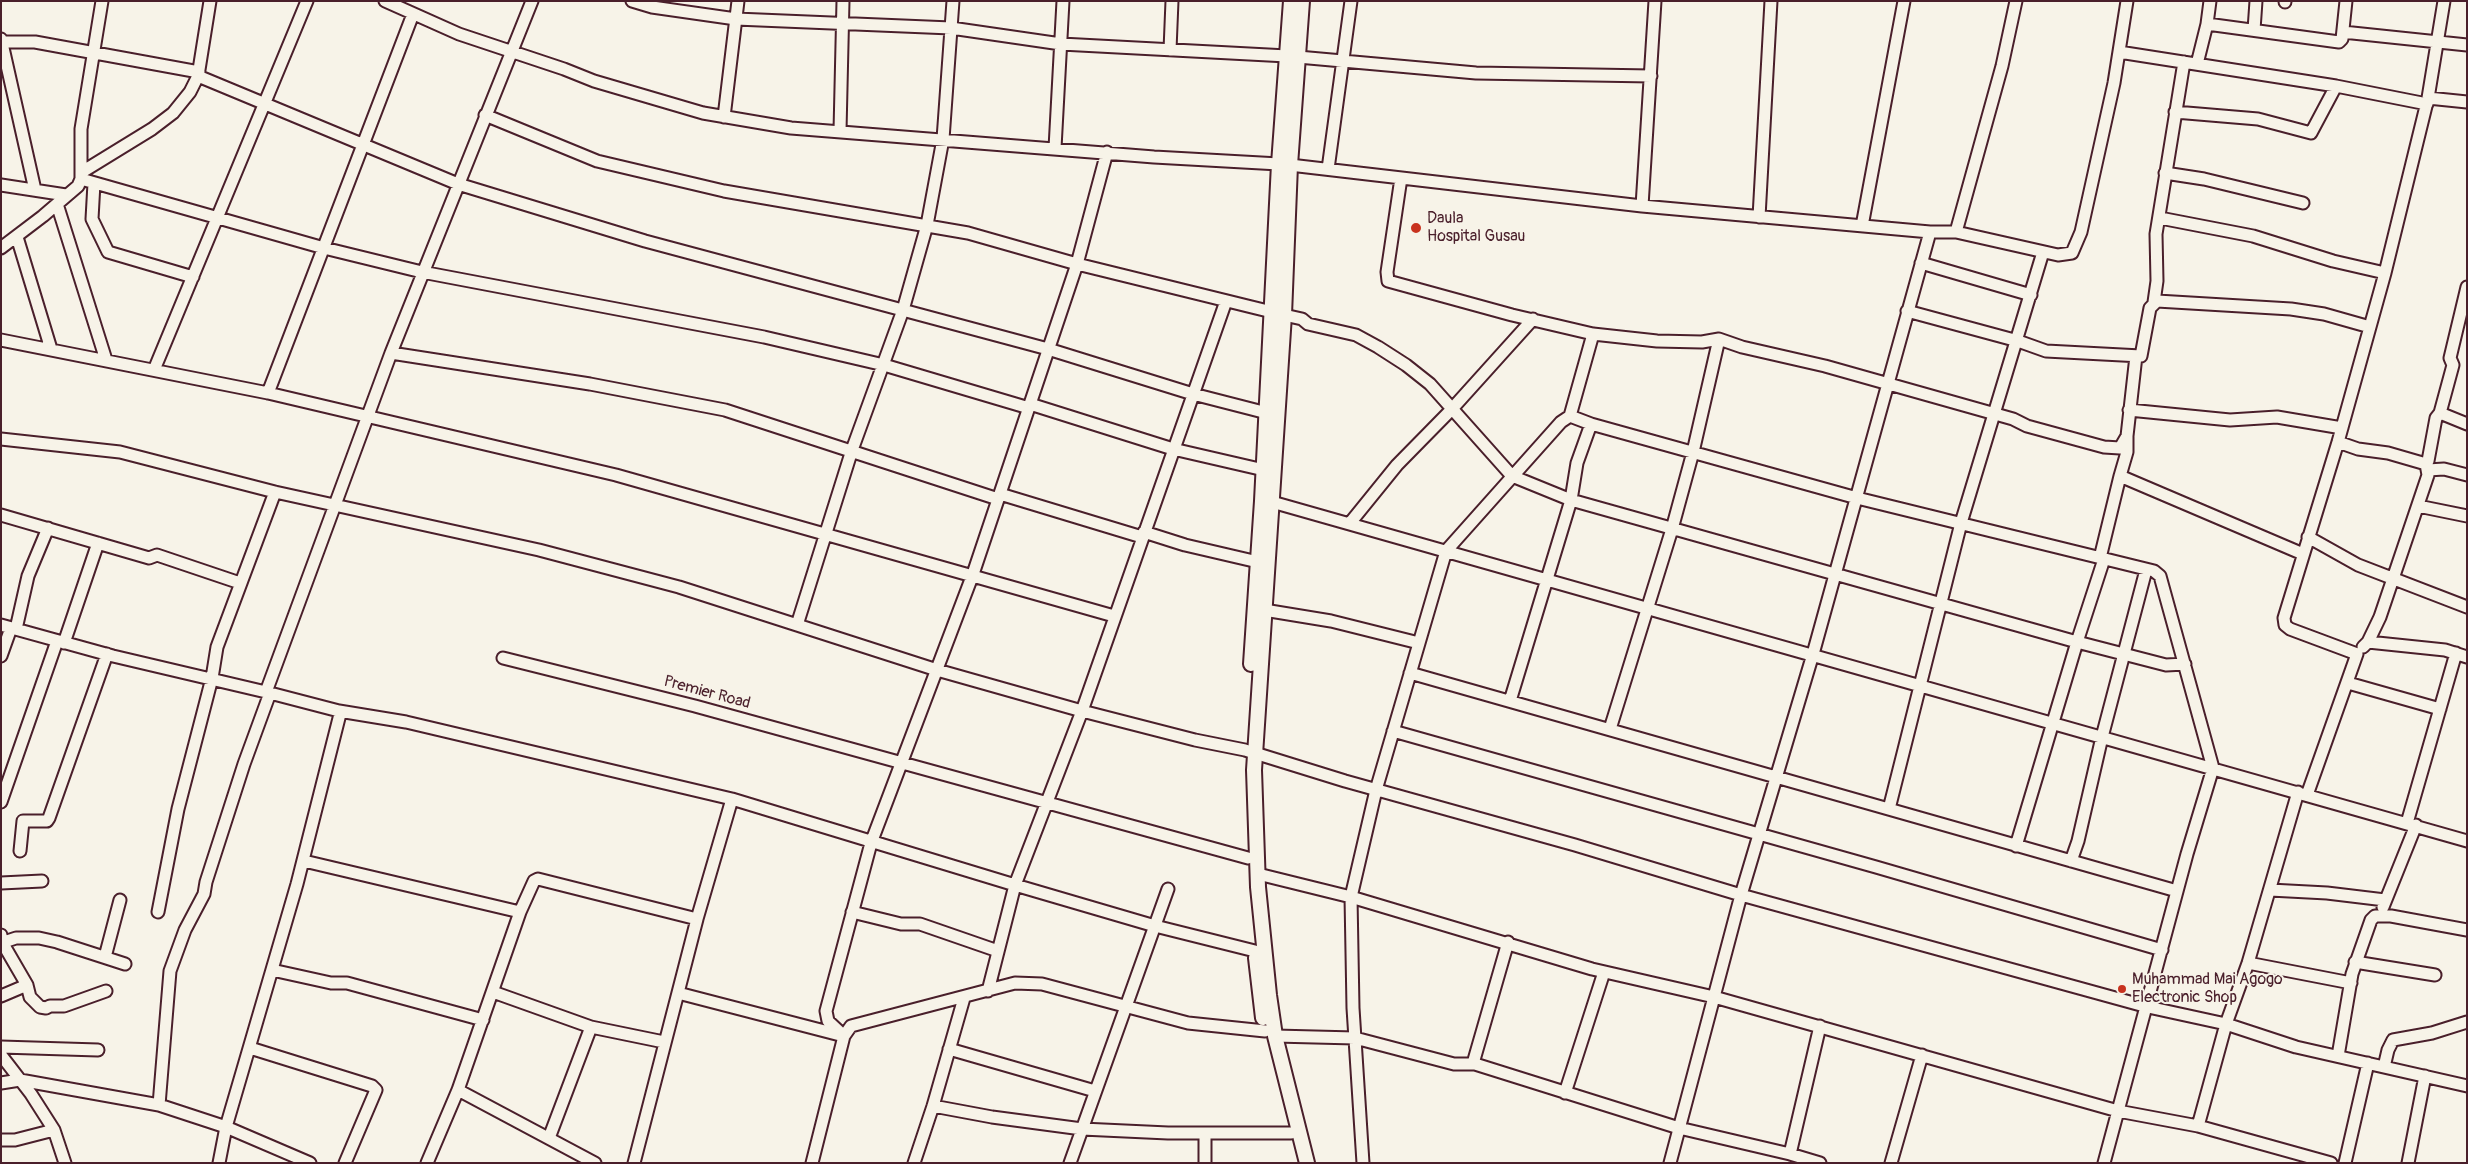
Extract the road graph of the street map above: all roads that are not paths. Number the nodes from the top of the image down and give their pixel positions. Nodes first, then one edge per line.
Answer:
1 (102, 1) edge
2 (210, 1) edge
3 (308, 1) edge
4 (385, 1) edge
5 (532, 1) edge
6 (632, 1) edge
7 (738, 1) edge
8 (843, 1) edge
9 (953, 1) edge
10 (1063, 1) edge
11 (1172, 1) edge
12 (1291, 1) edge
13 (1302, 1) edge
14 (1351, 1) edge
15 (1655, 1) edge
16 (1771, 1) edge
17 (1904, 1) edge
18 (2016, 1) edge
19 (2126, 1) edge
20 (2210, 1) edge
21 (2256, 1) edge
22 (2346, 1) edge
23 (2444, 1) edge
24 (413, 14) junction
25 (736, 19) junction
26 (843, 23) junction
27 (2207, 24) junction
28 (951, 28) junction
29 (2254, 30) junction
30 (2343, 32) junction
31 (2, 40) edge
32 (2438, 43) junction
33 (1060, 44) junction
34 (2467, 45) edge
35 (1170, 50) junction
36 (94, 52) junction
37 (511, 52) junction
38 (2119, 52) junction
39 (1292, 56) junction
40 (1342, 60) junction
41 (2184, 62) junction
42 (2197, 64) junction
43 (199, 74) junction
44 (1650, 76) junction
45 (2336, 86) junction
46 (2428, 101) junction
47 (2467, 102) edge
48 (265, 104) junction
49 (2175, 112) junction
50 (485, 116) junction
51 (724, 117) junction
52 (840, 131) junction
53 (943, 139) junction
54 (364, 143) junction
55 (1055, 148) junction
56 (1107, 152) junction
57 (1284, 164) junction
58 (1328, 169) junction
59 (2165, 173) junction
60 (82, 175) junction
61 (1401, 178) junction
62 (94, 183) junction
63 (458, 184) junction
64 (1, 185) edge
65 (35, 190) junction
66 (66, 195) junction
67 (2304, 203) dead end
68 (57, 204) junction
69 (1642, 206) junction
70 (1759, 217) junction
71 (216, 218) junction
72 (2160, 218) junction
73 (927, 225) junction
74 (1862, 226) junction
75 (1930, 232) junction
76 (1956, 232) junction
77 (17, 237) junction
78 (1, 248) edge
79 (324, 248) junction
80 (2043, 252) junction
81 (1921, 263) junction
82 (1077, 264) junction
83 (422, 272) junction
84 (2384, 273) junction
85 (193, 277) junction
86 (2467, 287) edge
87 (2031, 295) junction
88 (1226, 300) junction
89 (2154, 302) junction
90 (903, 310) junction
91 (1907, 311) junction
92 (1278, 313) junction
93 (1533, 320) junction
94 (2370, 328) junction
95 (2463, 329) edge
96 (1593, 334) junction
97 (1719, 339) junction
98 (1, 340) edge
99 (2018, 341) junction
100 (51, 349) junction
101 (1048, 349) junction
102 (391, 353) junction
103 (2136, 356) junction
104 (106, 360) junction
105 (884, 365) junction
106 (154, 370) junction
107 (1887, 385) junction
108 (268, 393) junction
109 (1192, 394) junction
110 (1029, 406) junction
111 (1451, 410) junction
112 (2129, 410) junction
113 (1266, 413) junction
114 (2440, 413) junction
115 (1995, 414) junction
116 (367, 416) junction
117 (1570, 416) junction
118 (1591, 424) junction
119 (2467, 424) edge
120 (2342, 428) junction
121 (2127, 436) junction
122 (1, 439) edge
123 (2338, 442) junction
124 (852, 450) junction
125 (1173, 450) junction
126 (1693, 452) junction
127 (2427, 467) junction
128 (1264, 470) junction
129 (2467, 475) edge
130 (1512, 476) junction
131 (2120, 476) junction
132 (275, 492) junction
133 (999, 497) junction
134 (1857, 498) junction
135 (1571, 500) junction
136 (1272, 502) junction
137 (334, 503) junction
138 (2418, 506) junction
139 (1, 515) edge
140 (2467, 516) edge
141 (1350, 523) junction
142 (1961, 524) junction
143 (48, 528) junction
144 (1672, 529) junction
145 (827, 534) junction
146 (1143, 535) junction
147 (2308, 537) junction
148 (98, 543) junction
149 (1446, 551) junction
150 (2303, 554) junction
151 (2102, 559) junction
152 (1258, 562) junction
153 (2146, 570) junction
154 (973, 574) junction
155 (1836, 574) junction
156 (1546, 580) junction
157 (2392, 580) junction
158 (240, 583) junction
159 (1940, 605) junction
160 (2467, 607) edge
161 (1648, 608) junction
162 (1264, 610) junction
163 (1114, 616) junction
164 (797, 625) junction
165 (9, 627) edge
166 (61, 642) junction
167 (2077, 642) junction
168 (2368, 642) junction
169 (1419, 643) junction
170 (107, 654) junction
171 (1813, 654) junction
172 (2125, 654) junction
173 (2357, 654) junction
174 (2461, 655) edge
175 (1, 656) edge
176 (503, 658) dead end
177 (2184, 664) junction
178 (937, 670) junction
179 (1410, 673) junction
180 (212, 678) junction
181 (2348, 683) junction
182 (1921, 685) junction
183 (268, 692) junction
184 (1510, 702) junction
185 (2440, 709) junction
186 (339, 711) junction
187 (1082, 711) junction
188 (2052, 722) junction
189 (1610, 729) junction
190 (1394, 731) junction
191 (2102, 737) junction
192 (1250, 752) junction
193 (902, 762) junction
194 (2212, 768) junction
195 (1776, 778) junction
196 (1376, 790) junction
197 (2303, 794) junction
198 (732, 799) junction
199 (1, 802) edge
200 (1047, 802) junction
201 (1889, 809) junction
202 (2412, 824) junction
203 (1759, 835) junction
204 (2467, 841) edge
205 (871, 843) junction
206 (2016, 846) junction
207 (20, 851) dead end
208 (1248, 858) junction
209 (304, 861) junction
210 (2071, 861) junction
211 (1258, 874) junction
212 (42, 881) dead end
213 (1, 883) edge
214 (1015, 885) junction
215 (1168, 889) dead end
216 (2270, 890) junction
217 (2177, 891) junction
218 (1741, 895) junction
219 (1351, 897) junction
220 (120, 900) dead end
221 (2385, 900) junction
222 (158, 912) dead end
223 (520, 912) junction
224 (852, 912) junction
225 (2382, 916) junction
226 (697, 919) junction
227 (1155, 926) junction
228 (2467, 930) edge
229 (2, 940) edge
230 (1508, 942) junction
231 (2162, 950) junction
232 (998, 951) junction
233 (1255, 952) junction
234 (105, 956) junction
235 (2355, 962) junction
236 (2248, 963) junction
237 (125, 964) dead end
238 (272, 970) junction
239 (1604, 972) junction
240 (2435, 975) dead end
241 (2351, 983) junction
242 (27, 985) junction
243 (106, 991) dead end
244 (988, 991) junction
245 (492, 992) junction
246 (678, 993) junction
247 (1, 996) edge
248 (1714, 997) junction
249 (964, 998) junction
250 (2148, 1006) junction
251 (1125, 1008) junction
252 (483, 1020) junction
253 (2467, 1022) edge
254 (2226, 1024) junction
255 (1820, 1026) junction
256 (591, 1027) junction
257 (1270, 1033) junction
258 (844, 1036) junction
259 (1355, 1038) junction
260 (664, 1042) junction
261 (1, 1047) edge
262 (250, 1048) junction
263 (949, 1049) junction
264 (98, 1050) dead end
265 (1, 1055) edge
266 (1922, 1055) junction
267 (2338, 1056) junction
268 (2368, 1063) junction
269 (1475, 1064) junction
270 (2384, 1067) junction
271 (2425, 1076) junction
272 (20, 1080) junction
273 (1, 1083) edge
274 (2467, 1086) edge
275 (458, 1090) junction
276 (1096, 1091) junction
277 (1565, 1093) junction
278 (154, 1104) junction
279 (933, 1106) junction
280 (2118, 1111) junction
281 (2198, 1126) junction
282 (226, 1127) junction
283 (1679, 1128) junction
284 (1082, 1129) junction
285 (54, 1130) junction
286 (1205, 1133) junction
287 (1291, 1133) junction
288 (549, 1138) junction
289 (1, 1140) edge
290 (1790, 1154) junction
291 (66, 1163) edge
292 (219, 1163) edge
293 (310, 1163) edge
294 (346, 1163) edge
295 (427, 1163) edge
296 (595, 1163) edge
297 (634, 1163) edge
298 (812, 1163) edge
299 (914, 1163) edge
300 (1070, 1163) edge
301 (1205, 1163) edge
302 (1298, 1163) edge
303 (1307, 1163) edge
304 (1363, 1163) edge
305 (1670, 1163) edge
306 (1820, 1163) edge
307 (1891, 1163) edge
308 (2104, 1163) edge
309 (2331, 1163) edge
310 (2345, 1163) edge
311 (2408, 1163) edge

1 - 36 street
2 - 43 street
3 - 48 street
4 - 24 street
5 - 37 street
6 - 25 street
7 - 25 street
8 - 26 street
9 - 28 street
10 - 33 street
11 - 35 street
12 - 39 street
13 - 39 street
14 - 40 street
15 - 44 street
16 - 70 street
17 - 74 street
18 - 76 street
19 - 38 street
20 - 27 street
21 - 29 street
22 - 30 street
23 - 32 street
24 - 37 street
24 - 54 street
25 - 26 street
25 - 51 street
26 - 28 street
26 - 52 street
27 - 29 street
27 - 42 street
28 - 33 street
28 - 53 street
29 - 30 street
30 - 32 street
31 - 36 street
31 - 65 street
32 - 34 street
32 - 46 street
33 - 35 street
33 - 55 street
35 - 39 street
36 - 43 street
36 - 60 street
37 - 50 street
37 - 51 street
38 - 41 street
38 - 80 street
39 - 40 street
39 - 57 street
40 - 44 street
40 - 58 street
41 - 42 street
41 - 49 street
42 - 45 street
43 - 48 street
43 - 60 street
44 - 69 street
45 - 46 street
45 - 49 street
46 - 47 street
46 - 84 street
48 - 54 street
48 - 71 street
49 - 59 street
50 - 63 street
50 - 73 street
51 - 52 street
52 - 53 street
53 - 55 street
53 - 73 street
54 - 63 street
54 - 79 street
55 - 56 street
56 - 57 street
56 - 82 street
57 - 58 street
57 - 92 street
58 - 61 street
59 - 67 street
59 - 72 street
60 - 62 street
60 - 66 street
61 - 69 street
61 - 93 street
62 - 71 street
62 - 85 street
63 - 83 street
63 - 90 street
64 - 65 street
65 - 66 street
66 - 68 street
68 - 77 street
68 - 104 street
69 - 70 street
70 - 74 street
71 - 79 street
71 - 85 street
72 - 84 street
72 - 89 street
73 - 82 street
73 - 90 street
74 - 75 street
75 - 76 street
75 - 81 street
76 - 80 street
77 - 78 street
77 - 100 street
79 - 83 street
79 - 108 street
80 - 87 street
81 - 87 street
81 - 91 street
82 - 88 street
82 - 101 street
83 - 102 street
83 - 105 street
84 - 94 street
85 - 106 street
86 - 95 street
87 - 99 street
88 - 92 street
88 - 109 street
89 - 94 street
89 - 103 street
90 - 101 street
90 - 105 street
91 - 99 street
91 - 107 street
92 - 111 street
92 - 113 street
92 - 136 street
93 - 96 street
93 - 111 street
94 - 120 street
95 - 114 street
96 - 97 street
96 - 117 street
97 - 107 street
97 - 126 street
98 - 100 street
99 - 103 street
99 - 115 street
100 - 104 street
101 - 109 street
101 - 110 street
102 - 116 street
102 - 124 street
103 - 112 street
104 - 106 street
105 - 110 street
105 - 124 street
106 - 108 street
107 - 115 street
107 - 134 street
108 - 116 street
109 - 113 street
109 - 125 street
110 - 125 street
110 - 133 street
111 - 130 street
111 - 141 street
112 - 120 street
112 - 121 street
113 - 128 street
114 - 119 street
114 - 127 street
115 - 121 street
115 - 142 street
116 - 137 street
116 - 145 street
117 - 118 street
117 - 130 street
118 - 126 street
118 - 135 street
120 - 123 street
121 - 131 street
122 - 132 street
123 - 127 street
123 - 147 street
124 - 133 street
124 - 145 street
125 - 128 street
125 - 146 street
126 - 134 street
126 - 144 street
127 - 129 street
127 - 138 street
128 - 152 street
130 - 135 street
130 - 149 street
131 - 150 street
131 - 151 street
132 - 137 street
132 - 158 street
133 - 146 street
133 - 154 street
134 - 142 street
134 - 155 street
135 - 144 street
135 - 156 street
136 - 141 street
136 - 162 street
137 - 164 street
137 - 183 street
138 - 140 street
138 - 157 street
139 - 143 street
141 - 149 street
142 - 151 street
142 - 159 street
143 - 148 street
143 - 165 street
144 - 155 street
144 - 161 street
145 - 154 street
145 - 164 street
146 - 152 street
146 - 163 street
147 - 150 street
147 - 157 street
148 - 158 street
148 - 166 street
149 - 156 street
149 - 169 street
150 - 173 street
151 - 153 street
151 - 167 street
152 - 192 street
153 - 172 street
153 - 177 street
154 - 163 street
154 - 178 street
155 - 159 street
155 - 171 street
156 - 161 street
156 - 184 street
157 - 160 street
157 - 168 street
158 - 180 street
159 - 167 street
159 - 182 street
161 - 171 street
161 - 189 street
162 - 169 street
162 - 192 street
163 - 187 street
164 - 178 street
165 - 166 street
165 - 175 street
166 - 170 street
166 - 199 street
167 - 172 street
167 - 188 street
168 - 173 street
168 - 174 street
169 - 179 street
170 - 180 street
170 - 207 street
171 - 182 street
171 - 195 street
172 - 177 street
172 - 191 street
173 - 181 street
174 - 185 street
176 - 193 street, Premier Road
177 - 194 street
178 - 187 street
178 - 193 street
179 - 184 street
179 - 190 street
180 - 183 street
180 - 222 street
181 - 185 street
181 - 197 street
182 - 188 street
182 - 201 street
183 - 186 street
183 - 278 street
184 - 189 street
185 - 202 street
186 - 198 street
186 - 209 street
187 - 192 street
187 - 200 street
188 - 191 street
188 - 206 street
189 - 195 street
190 - 196 street
190 - 203 street
191 - 194 street
191 - 210 street
192 - 196 street
192 - 208 street
192 - 211 street
193 - 200 street, Premier Road
193 - 205 street
194 - 197 street
194 - 217 street
195 - 201 street
195 - 203 street
196 - 218 street
196 - 219 street
197 - 202 street
197 - 216 street
198 - 205 street
198 - 226 street
200 - 208 street, Premier Road
200 - 214 street
201 - 206 street
202 - 204 street
202 - 221 street
203 - 218 street
203 - 231 street
205 - 214 street
205 - 224 street
206 - 210 street
208 - 233 street
209 - 223 street
209 - 238 street
210 - 217 street
211 - 219 street
211 - 257 street
212 - 213 street
214 - 227 street
214 - 232 street
215 - 227 street
216 - 221 street
216 - 236 street
217 - 231 street
218 - 248 street
218 - 250 street
219 - 230 street
219 - 259 street
220 - 234 street
221 - 225 street
223 - 226 street
223 - 245 street
224 - 232 street
224 - 258 street
225 - 228 street
225 - 235 street
226 - 246 street
227 - 233 street
227 - 251 street
229 - 234 street
229 - 242 street
230 - 239 street
230 - 269 street
231 - 250 street
232 - 244 street
233 - 257 street
234 - 237 street
235 - 240 street
235 - 241 street
236 - 241 street
236 - 254 street
238 - 252 street
238 - 262 street
239 - 248 street
239 - 277 street
241 - 267 street
242 - 243 street
242 - 247 street
244 - 249 street
244 - 251 street
245 - 252 street
245 - 256 street
246 - 258 street
246 - 260 street
248 - 255 street
248 - 283 street
249 - 258 street
249 - 263 street
250 - 254 street
250 - 280 street
251 - 257 street
251 - 276 street
252 - 275 street
253 - 270 street
254 - 267 street
254 - 281 street
255 - 266 street
255 - 290 street
256 - 260 street
256 - 288 street
257 - 259 street
257 - 287 street
257 - 303 street
258 - 298 street
259 - 269 street
259 - 304 street
260 - 297 street
261 - 264 street
262 - 282 street
262 - 294 street
263 - 276 street
263 - 279 street
265 - 272 street
266 - 280 street
266 - 307 street
267 - 268 street
268 - 270 street
268 - 310 street
269 - 277 street
270 - 271 street
271 - 274 street
271 - 311 street
272 - 273 street
272 - 278 street
272 - 285 street
275 - 288 street
275 - 295 street
276 - 284 street
277 - 283 street
278 - 282 street
279 - 284 street
279 - 299 street
280 - 281 street
280 - 308 street
281 - 309 street
282 - 292 street
282 - 293 street
283 - 290 street
283 - 305 street
284 - 286 street
284 - 300 street
285 - 289 street
285 - 291 street
286 - 287 street
286 - 301 street
287 - 302 street
288 - 296 street
290 - 306 street

